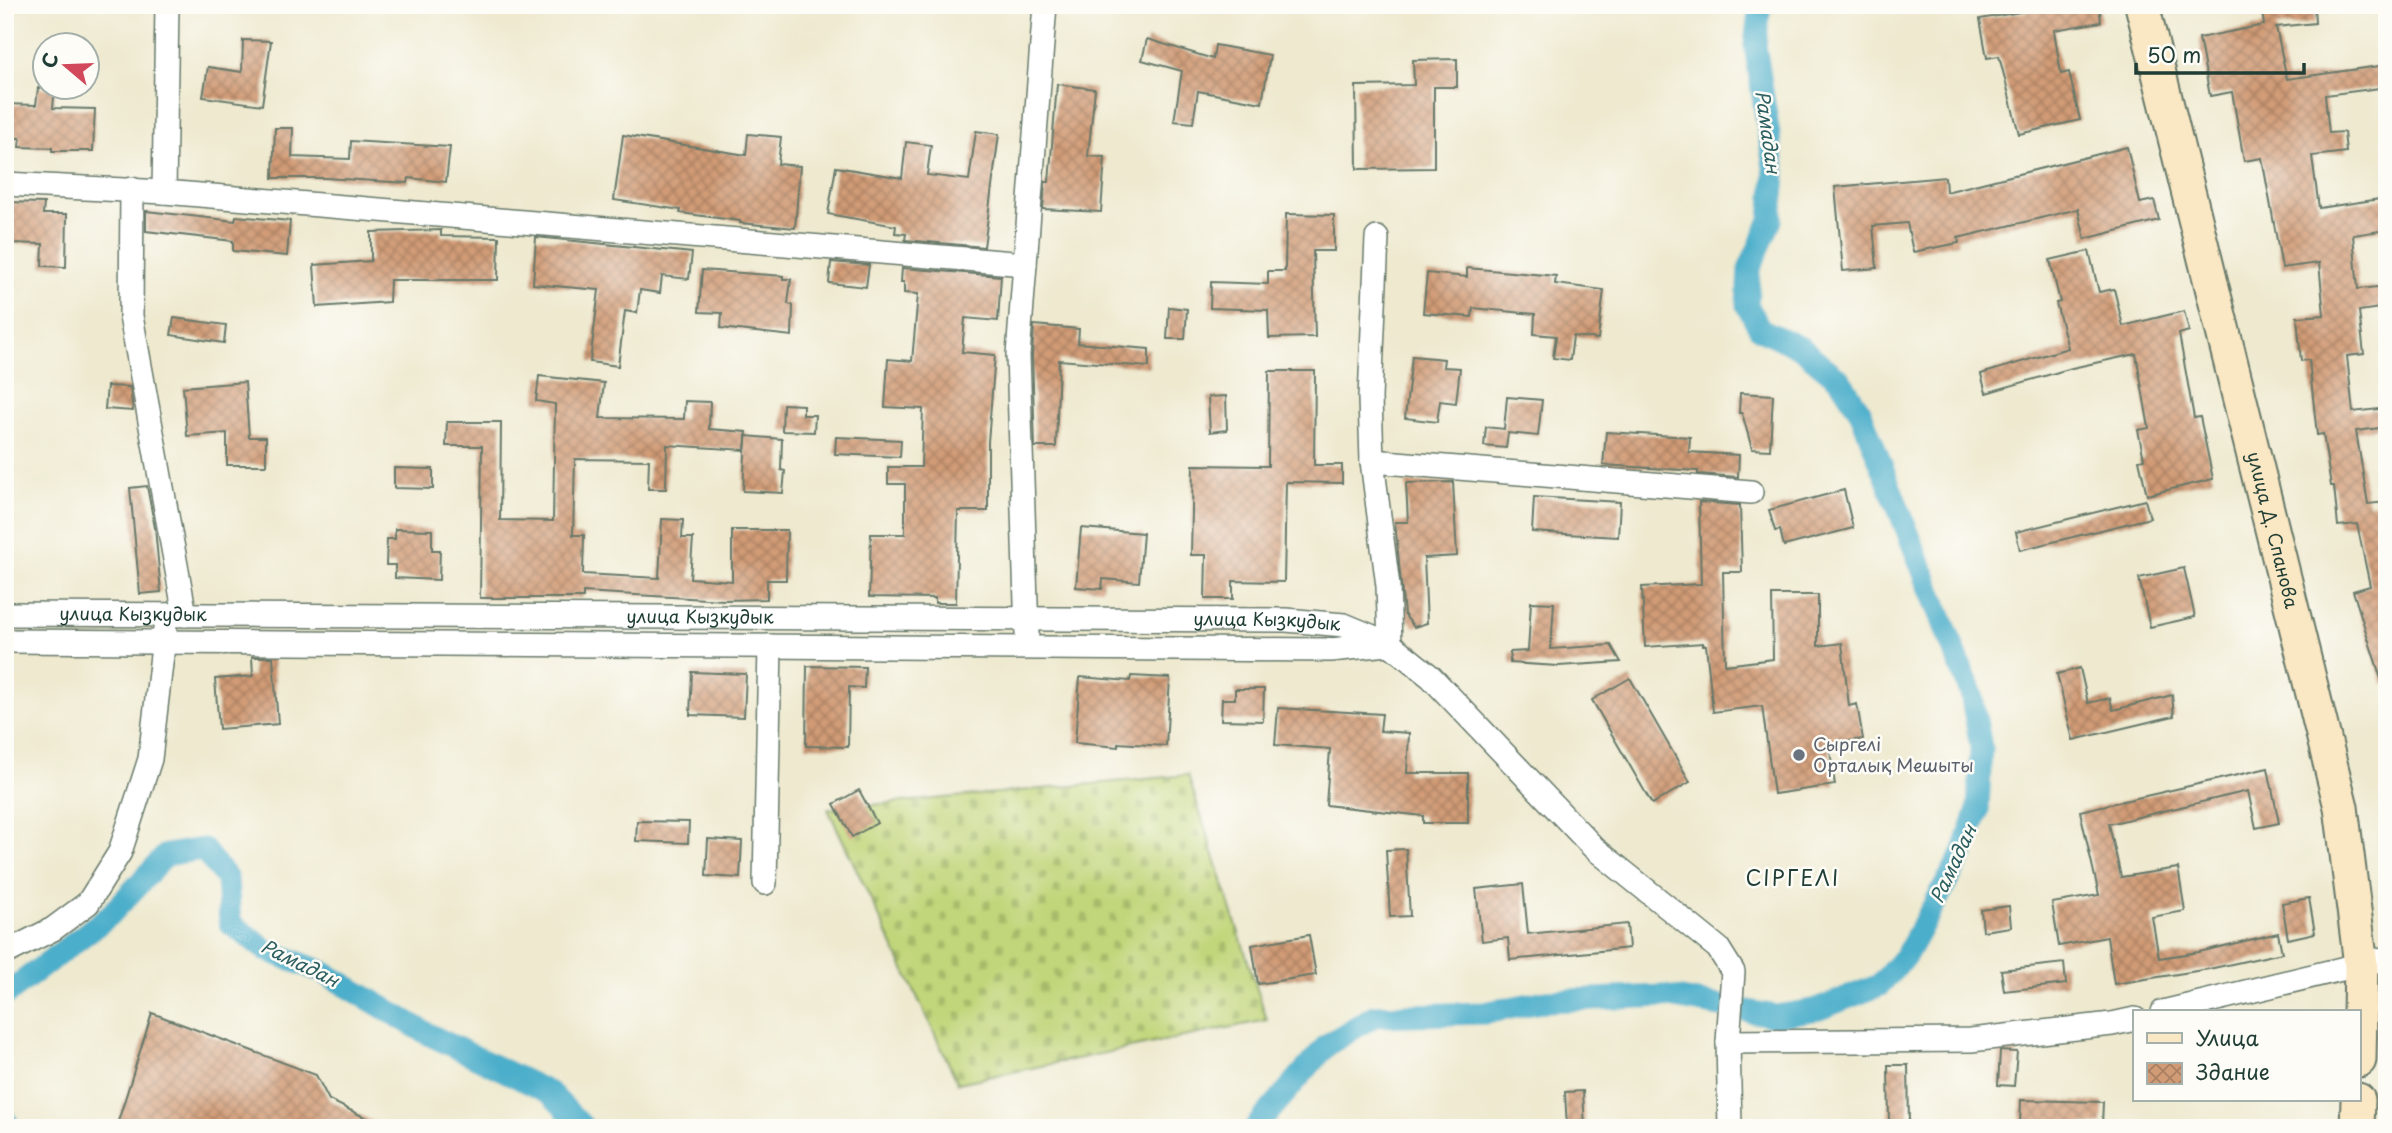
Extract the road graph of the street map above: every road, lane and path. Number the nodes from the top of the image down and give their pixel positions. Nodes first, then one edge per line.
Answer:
1 (167, 5) edge
2 (1045, 5) edge
3 (2142, 5) edge
4 (5, 184) edge
5 (132, 189) junction
6 (164, 192) junction
7 (1377, 238) dead end
8 (1025, 264) junction
9 (1372, 461) junction
10 (1751, 492) dead end
11 (5, 614) edge
12 (175, 615) junction
13 (359, 616) junction
14 (682, 617) junction
15 (1025, 619) junction
16 (5, 641) edge
17 (165, 642) junction
18 (363, 643) junction
19 (1390, 644) junction
20 (682, 645) junction
21 (770, 646) junction
22 (1029, 648) junction
23 (765, 883) dead end
24 (5, 953) edge
25 (2374, 962) edge
26 (2171, 1010) edge
27 (2133, 1019) edge
28 (1728, 1042) junction
29 (2360, 1053) edge
30 (2358, 1102) edge
31 (1730, 1128) edge
32 (2357, 1128) edge

1 - 6 street
2 - 8 street
3 - 25 main road, улица Д. Спанова
4 - 5 street
5 - 6 street
5 - 12 street
6 - 8 street
7 - 9 street
8 - 15 street
9 - 10 street
9 - 19 street
11 - 12 street, улица Кызкудык
12 - 13 street, улица Кызкудык
12 - 17 street
13 - 14 street, улица Кызкудык
13 - 18 street
14 - 15 street, улица Кызкудык
14 - 20 street
15 - 19 street, улица Кызкудык
15 - 22 street
16 - 17 street
17 - 18 street
17 - 24 street
18 - 20 street
19 - 22 street
19 - 28 street, улица Кызкудык
20 - 21 street
21 - 22 street
21 - 23 street
25 - 26 street
25 - 29 main road, улица Д. Спанова
27 - 28 street
28 - 31 street
30 - 32 main road

